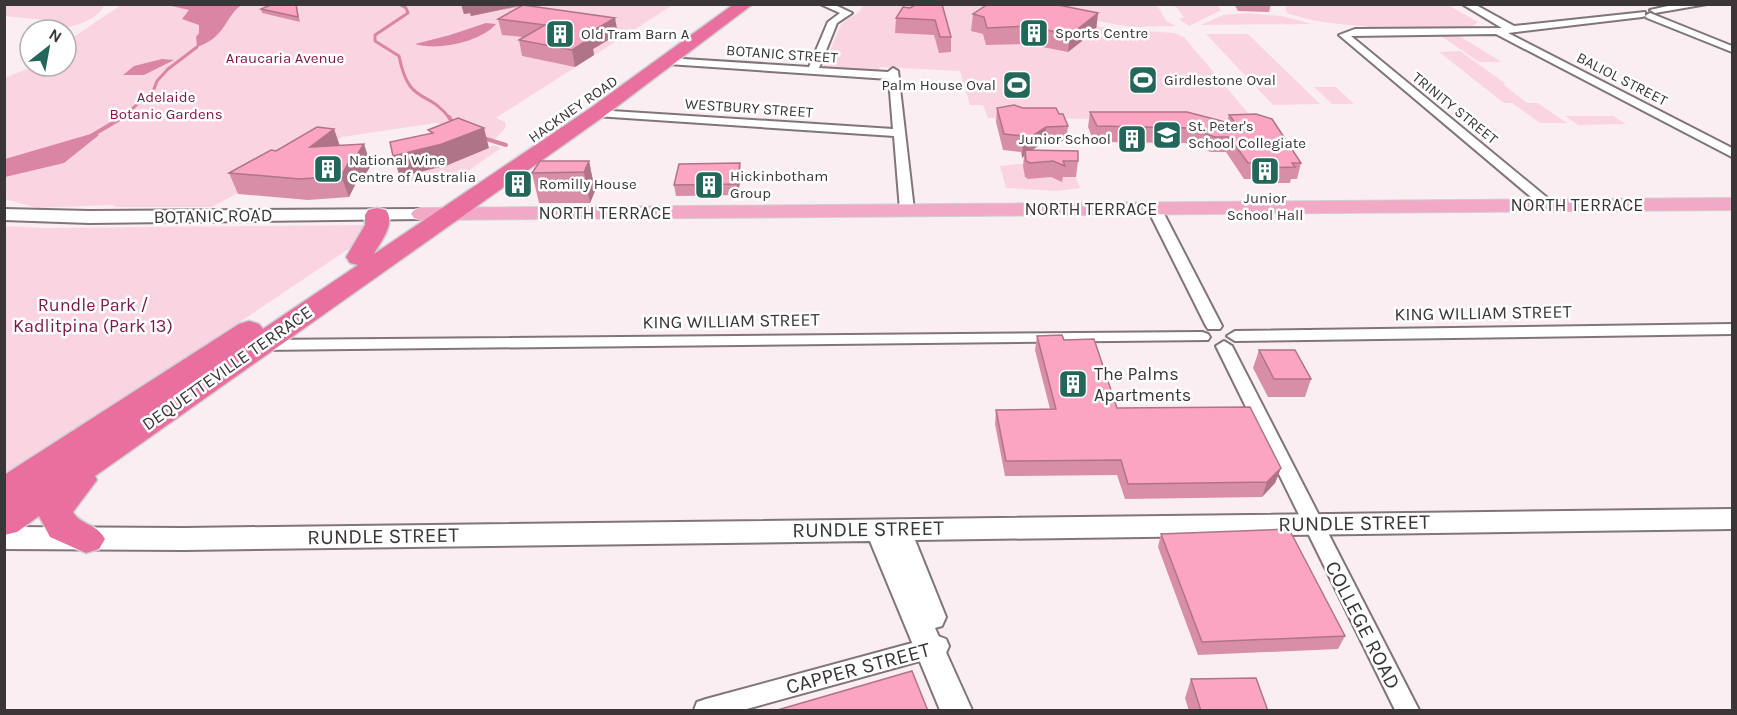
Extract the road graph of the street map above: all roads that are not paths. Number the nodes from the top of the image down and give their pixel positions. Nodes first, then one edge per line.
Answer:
1 (724, 4) edge
2 (745, 4) edge
3 (824, 4) edge
4 (1466, 4) edge
5 (1703, 4) edge
6 (1644, 11) edge
7 (1512, 29) junction
8 (1498, 31) junction
9 (1732, 49) edge
10 (668, 61) junction
11 (813, 71) junction
12 (587, 118) junction
13 (545, 129) junction
14 (899, 134) junction
15 (1732, 153) edge
16 (1732, 204) edge
17 (1550, 205) junction
18 (1154, 208) junction
19 (907, 210) junction
20 (4, 214) edge
21 (377, 214) junction
22 (421, 214) junction
23 (450, 214) junction
24 (359, 257) junction
25 (1732, 329) edge
26 (1208, 332) junction
27 (1229, 341) junction
28 (248, 342) junction
29 (122, 441) junction
30 (4, 492) edge
31 (1732, 519) edge
32 (4, 522) edge
33 (1311, 523) junction
34 (888, 529) junction
35 (4, 538) edge
36 (86, 539) junction
37 (935, 647) junction
38 (706, 711) edge
39 (957, 711) edge
40 (972, 711) edge
41 (1407, 711) edge

1 - 13 highway, HACKNEY ROAD
2 - 10 highway, HACKNEY ROAD
3 - 11 street
4 - 7 street
5 - 6 street
6 - 7 street
6 - 9 street
7 - 8 street
8 - 15 street, BALIOL STREET
8 - 17 street, TRINITY STREET
10 - 11 street, BOTANIC STREET
10 - 12 highway, HACKNEY ROAD
11 - 14 street, BOTANIC STREET
12 - 13 highway
12 - 14 street, WESTBURY STREET
12 - 23 highway, HACKNEY ROAD
13 - 22 highway, HACKNEY ROAD
14 - 19 street
16 - 17 main road, NORTH TERRACE
17 - 18 main road, NORTH TERRACE
18 - 19 main road, NORTH TERRACE
18 - 26 street
19 - 23 main road, NORTH TERRACE
20 - 21 street, BOTANIC ROAD
21 - 22 street, BOTANIC ROAD
21 - 24 highway
22 - 23 main road, NORTH TERRACE
22 - 24 highway, DEQUETTEVILLE TERRACE
23 - 28 highway, DEQUETTEVILLE TERRACE
24 - 28 highway, DEQUETTEVILLE TERRACE
25 - 27 street, KING WILLIAM STREET
26 - 27 street
26 - 28 street, KING WILLIAM STREET
27 - 33 street, COLLEGE ROAD
28 - 29 highway, DEQUETTEVILLE TERRACE
28 - 30 highway, DEQUETTEVILLE TERRACE
29 - 32 highway, DEQUETTEVILLE TERRACE
29 - 36 highway
31 - 33 street, RUNDLE STREET
33 - 34 street, RUNDLE STREET
33 - 41 street, COLLEGE ROAD
34 - 36 street, RUNDLE STREET
34 - 37 street
35 - 36 street, RUNDLE STREET
37 - 38 street, CAPPER STREET
37 - 39 street
37 - 40 street

